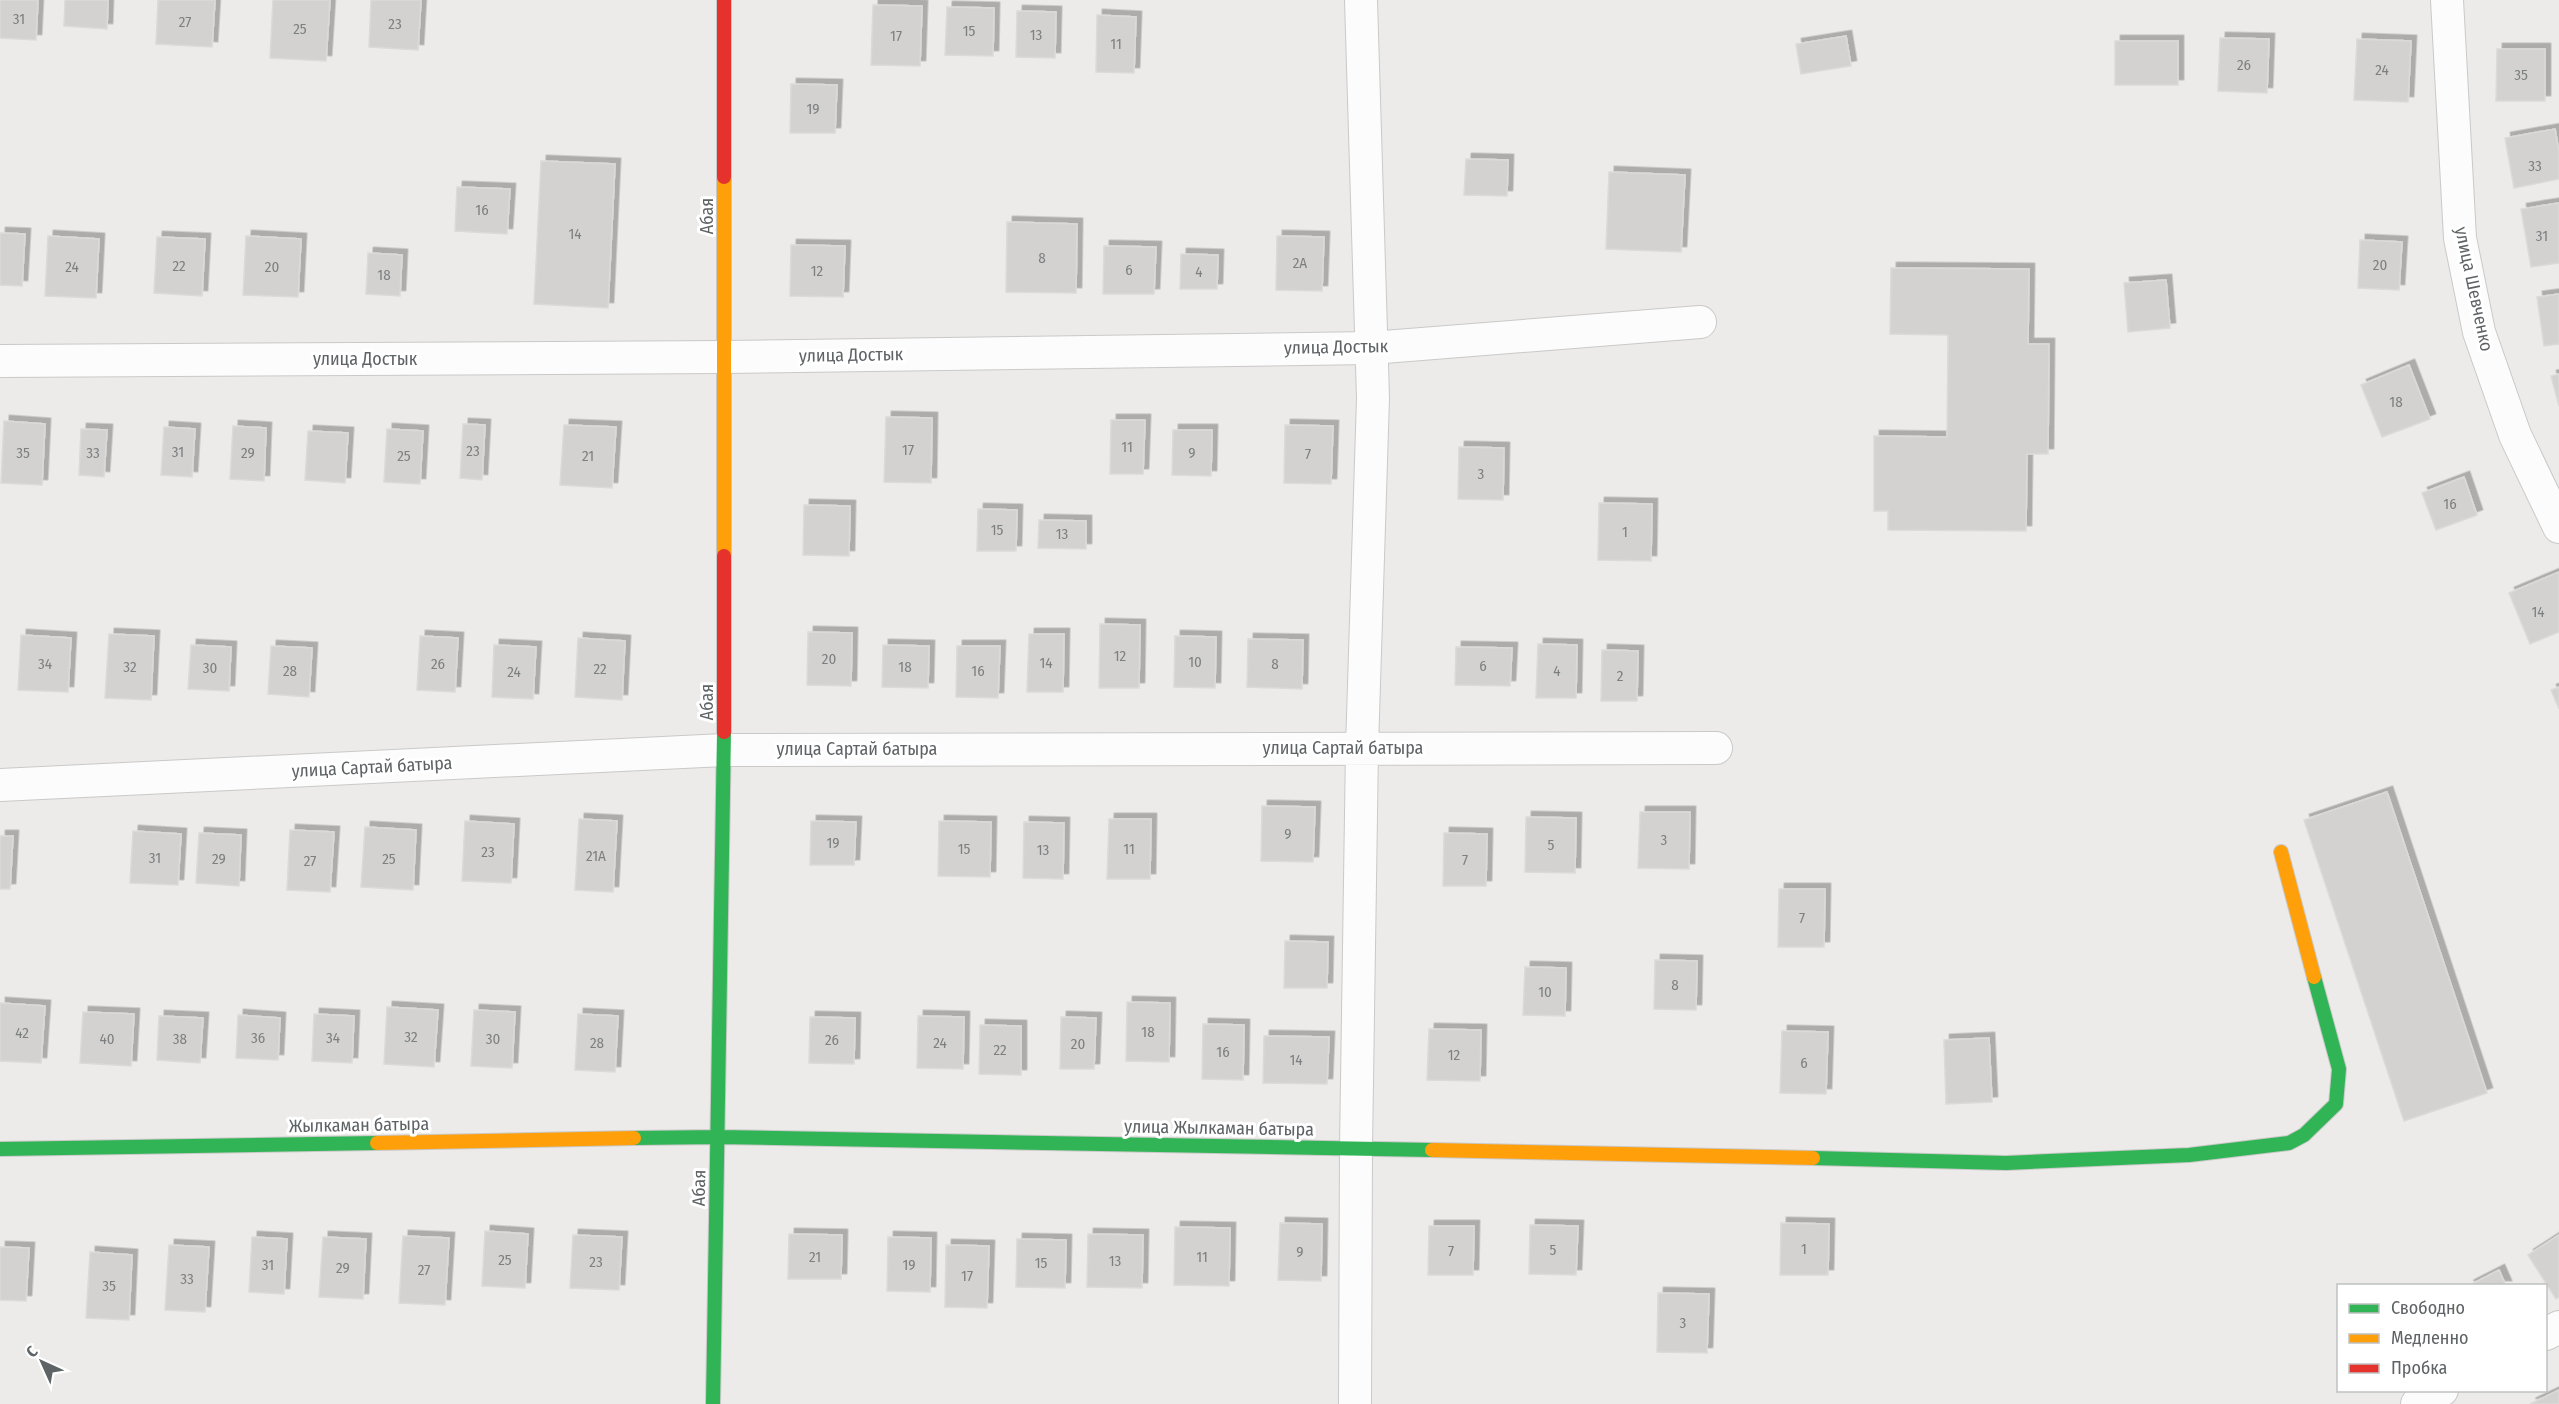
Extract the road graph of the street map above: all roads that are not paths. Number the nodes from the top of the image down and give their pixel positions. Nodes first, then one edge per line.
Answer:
1 (724, 0) edge
2 (1361, 0) edge
3 (2447, 0) edge
4 (1700, 322) dead end
5 (1371, 348) junction
6 (725, 357) junction
7 (0, 361) edge
8 (2559, 527) edge
9 (1362, 748) junction
10 (1716, 748) dead end
11 (724, 750) junction
12 (0, 785) edge
13 (2281, 852) dead end
14 (718, 1137) junction
15 (1356, 1148) junction
16 (0, 1149) edge
17 (2438, 1392) edge
18 (713, 1404) edge
19 (1355, 1404) edge
20 (2417, 1404) edge

1 - 6 street, Абая
2 - 5 street
3 - 8 street, улица Шевченко
4 - 5 street, улица Достык
5 - 6 street, улица Достык
5 - 9 street
6 - 7 street, улица Достык
6 - 11 street, Абая
9 - 10 street, улица Сартай батыра
9 - 11 street, улица Сартай батыра
9 - 15 street
11 - 12 street, улица Сартай батыра
11 - 14 street, Абая
13 - 15 street, улица Жылкаман батыра
14 - 15 street, улица Жылкаман батыра
14 - 16 street, Жылкаман батыра
14 - 18 street, Абая
15 - 19 street
17 - 20 street

